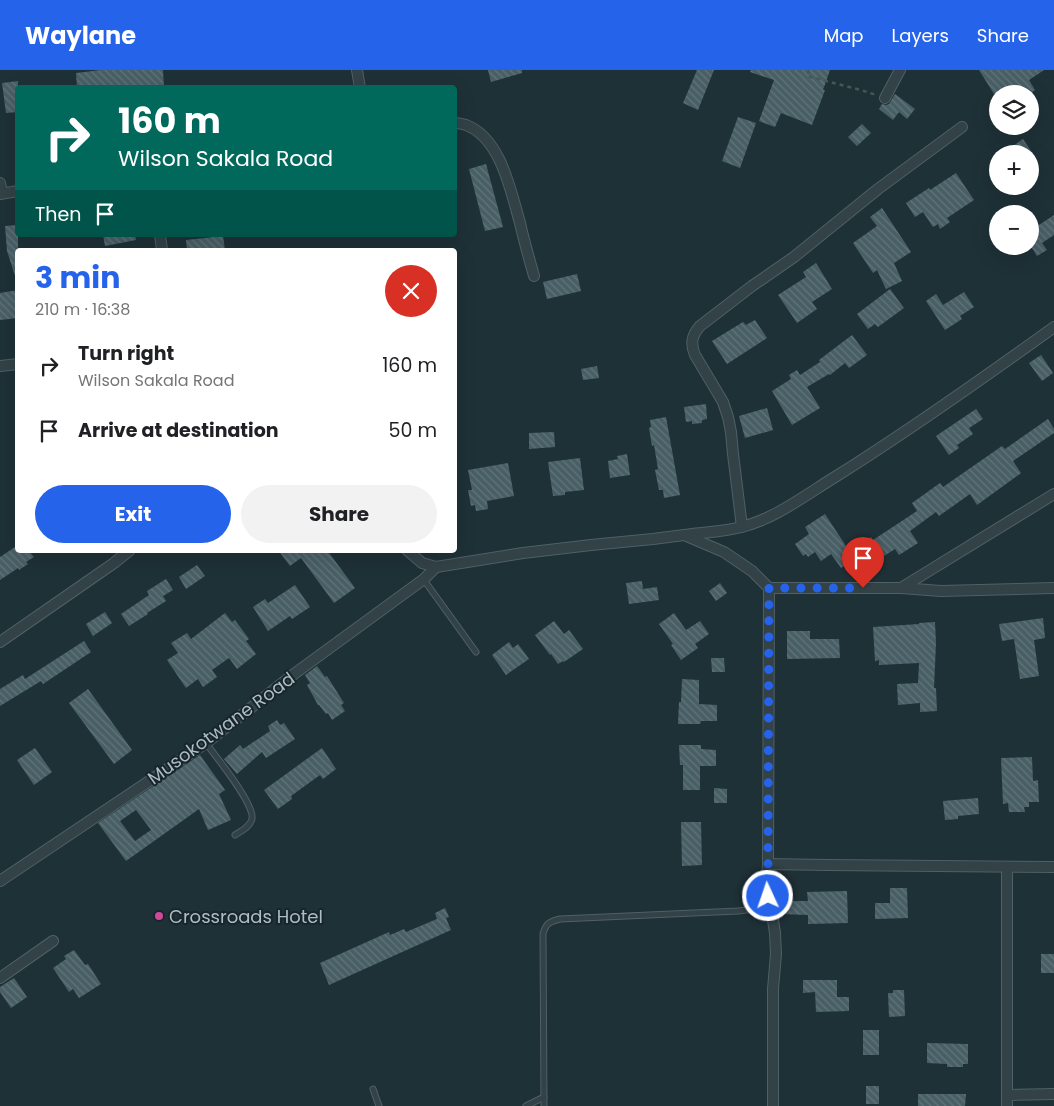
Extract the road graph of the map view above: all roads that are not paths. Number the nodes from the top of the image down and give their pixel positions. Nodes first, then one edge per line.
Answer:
1 (357, 70) edge
2 (900, 70) edge
3 (360, 85) edge
4 (884, 98) road end
5 (457, 123) edge
6 (962, 127) dead end
7 (0, 190) edge
8 (15, 191) edge
9 (534, 276) dead end
10 (1054, 327) edge
11 (15, 364) edge
12 (0, 366) edge
13 (1054, 494) edge
14 (742, 527) junction
15 (684, 535) junction
16 (126, 553) edge
17 (410, 553) edge
18 (436, 567) junction
19 (424, 579) junction
20 (769, 588) junction
21 (901, 588) junction
22 (1054, 588) edge
23 (0, 642) edge
24 (476, 652) dead end
25 (206, 743) junction
26 (235, 835) dead end
27 (768, 864) junction
28 (1007, 867) junction
29 (1054, 867) edge
30 (0, 881) edge
31 (771, 910) junction
32 (53, 940) dead end
33 (0, 978) edge
34 (373, 1089) dead end
35 (1054, 1094) edge
36 (1007, 1095) junction
37 (544, 1097) junction
38 (379, 1106) edge
39 (526, 1106) edge
40 (544, 1106) edge
41 (773, 1106) edge
42 (1007, 1106) edge

1 - 3 street
2 - 4 street
5 - 9 street
6 - 14 street
7 - 8 street
10 - 14 street
11 - 12 street
13 - 21 street
14 - 15 street
15 - 18 street
15 - 20 street
16 - 23 street
17 - 18 street
18 - 19 street, Musokotwane Road
19 - 24 lane
19 - 25 street, Musokotwane Road
20 - 21 street
20 - 27 street
21 - 22 street
25 - 26 lane
25 - 30 street, Musokotwane Road
27 - 28 street
27 - 31 street
28 - 29 street
28 - 36 street
31 - 37 lane
31 - 41 street
32 - 33 street
34 - 38 lane
35 - 36 street
36 - 42 street
37 - 39 lane
37 - 40 lane

